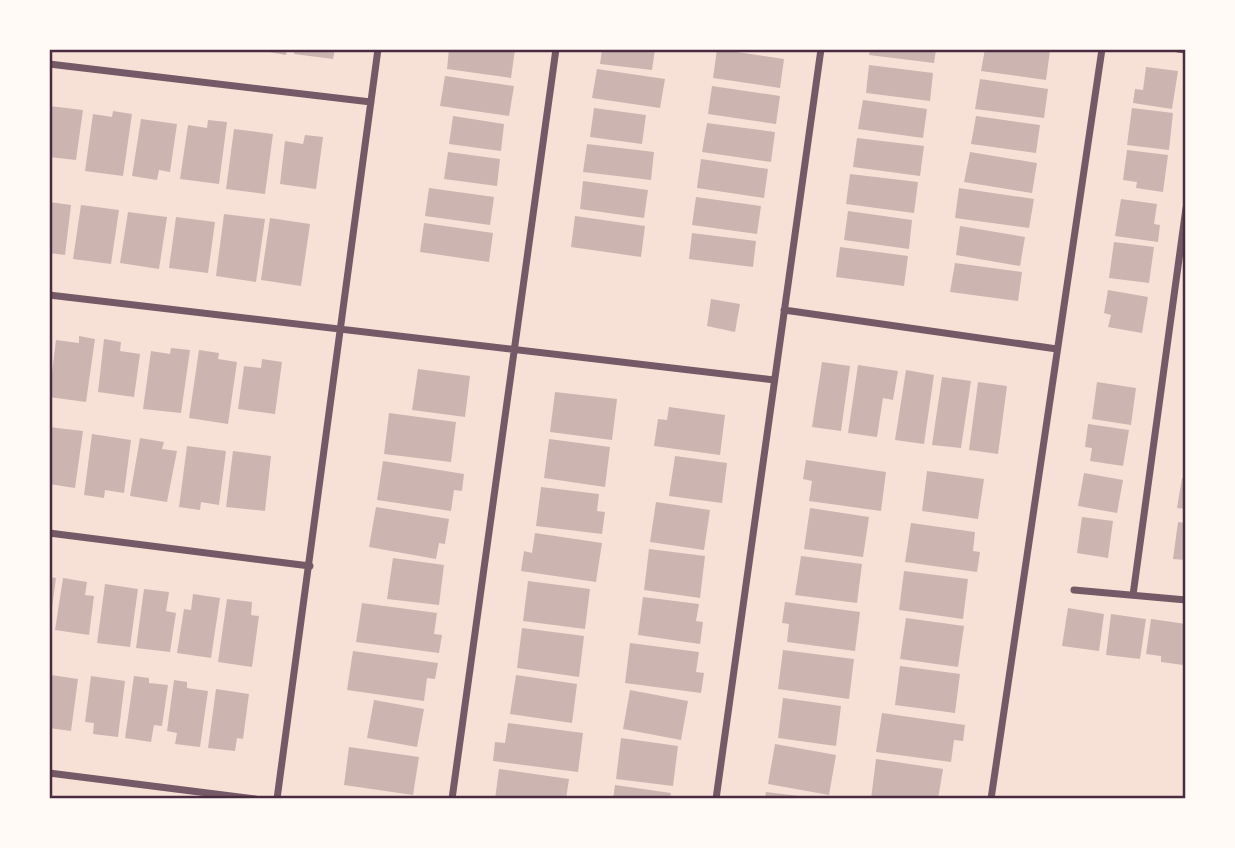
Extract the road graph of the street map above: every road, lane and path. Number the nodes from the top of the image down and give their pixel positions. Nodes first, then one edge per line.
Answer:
1 (379, 49) edge
2 (556, 49) edge
3 (821, 49) edge
4 (1102, 49) edge
5 (1178, 49) edge
6 (1186, 50) edge
7 (49, 64) edge
8 (371, 102) junction
9 (1186, 208) edge
10 (49, 295) edge
11 (784, 310) junction
12 (341, 330) junction
13 (1057, 349) junction
14 (514, 350) junction
15 (774, 380) junction
16 (49, 533) edge
17 (310, 566) junction
18 (1074, 590) dead end
19 (1133, 595) junction
20 (1186, 600) edge
21 (49, 773) edge
22 (255, 799) edge
23 (277, 799) edge
24 (452, 799) edge
25 (716, 799) edge
26 (991, 799) edge

1 - 8 street
2 - 14 street
3 - 11 street
4 - 13 street
5 - 6 street
7 - 8 street
8 - 12 street
9 - 19 street
10 - 12 street
11 - 13 street
11 - 15 street
12 - 14 street
12 - 17 street
13 - 26 street
14 - 15 street
14 - 24 street
15 - 25 street
16 - 17 street
17 - 23 street
18 - 19 street
19 - 20 street
21 - 22 street

